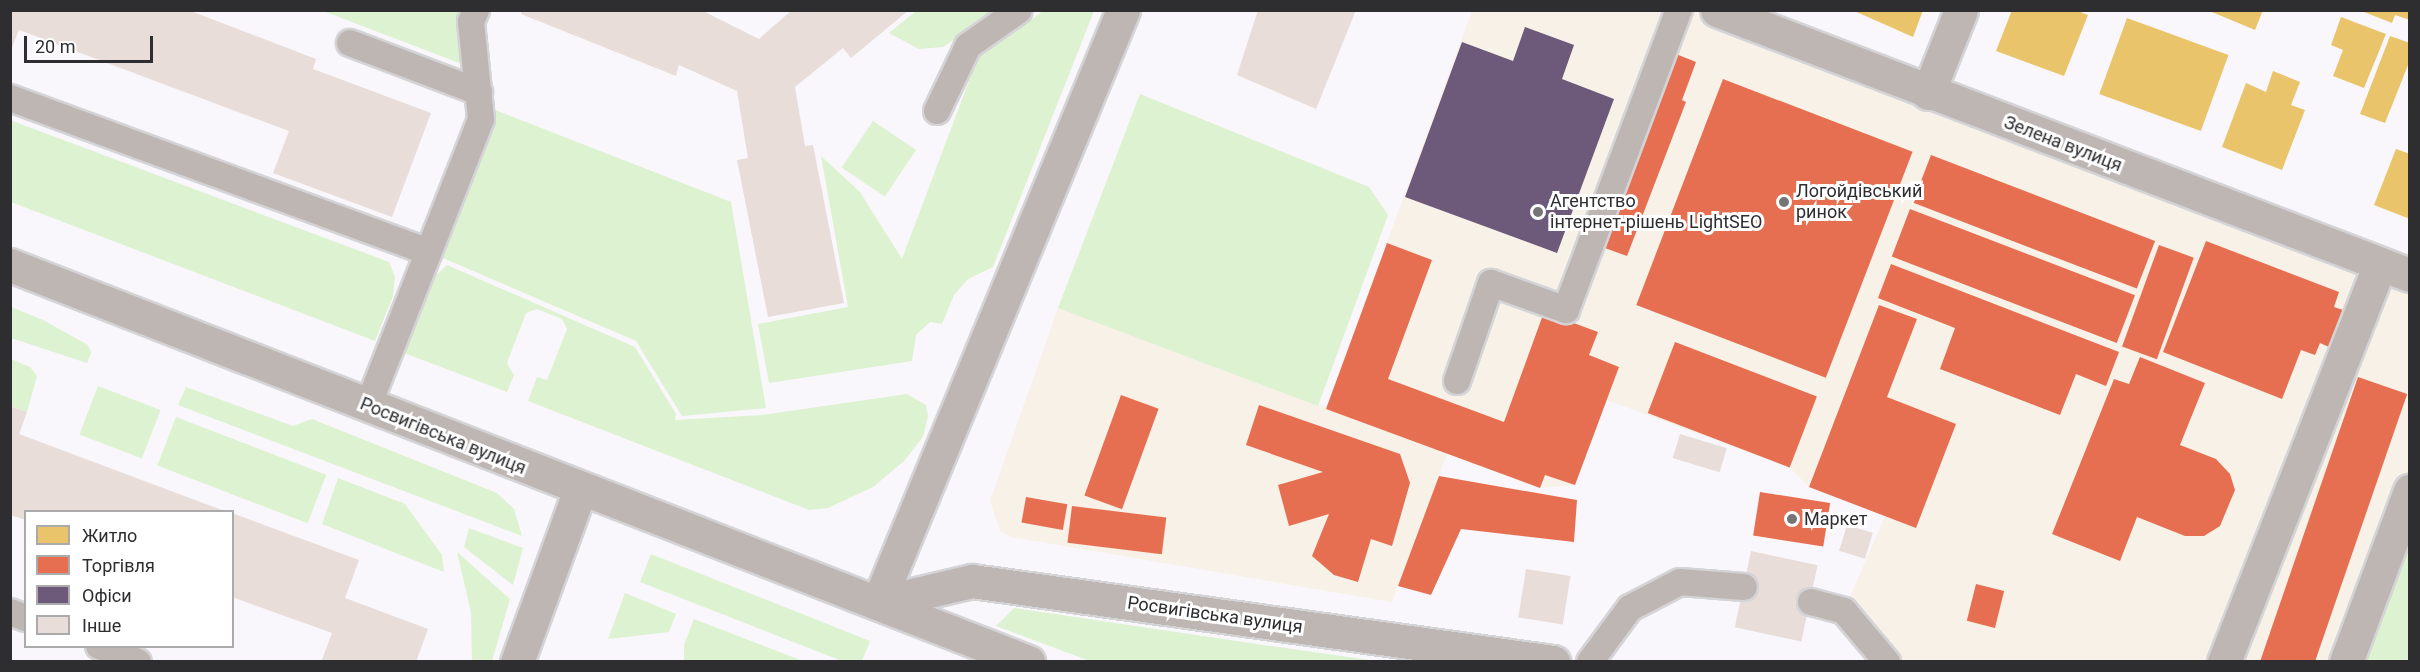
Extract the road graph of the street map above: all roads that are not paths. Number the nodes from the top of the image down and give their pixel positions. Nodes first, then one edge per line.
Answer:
1 (476, 10) edge
2 (1019, 10) edge
3 (1123, 10) edge
4 (1679, 10) edge
5 (1717, 10) edge
6 (1961, 10) edge
7 (350, 43) dead end
8 (479, 92) junction
9 (1928, 93) junction
10 (10, 98) edge
11 (937, 111) dead end
12 (429, 252) junction
13 (10, 265) edge
14 (2395, 269) edge
15 (1457, 381) dead end
16 (368, 406) junction
17 (580, 490) junction
18 (2409, 491) edge
19 (1744, 586) dead end
20 (1811, 602) dead end
21 (878, 603) junction
22 (104, 648) edge
23 (138, 662) edge
24 (517, 662) edge
25 (1028, 662) edge
26 (1553, 662) edge
27 (1590, 662) edge
28 (1887, 662) edge
29 (2224, 662) edge
30 (2346, 662) edge

1 - 8 lane
2 - 11 lane
3 - 21 street
4 - 15 lane
5 - 9 street, Зелена вулиця
6 - 9 street
7 - 8 lane
8 - 12 lane
9 - 14 street, Зелена вулиця
10 - 12 lane
12 - 16 lane
13 - 16 street, Росвигівська вулиця
14 - 29 street
16 - 17 street, Росвигівська вулиця
17 - 21 street, Росвигівська вулиця
17 - 24 street
18 - 30 street
19 - 27 lane
20 - 28 lane
21 - 25 street, Росвигівська вулиця
21 - 26 street, Росвигівська вулиця
22 - 23 lane

